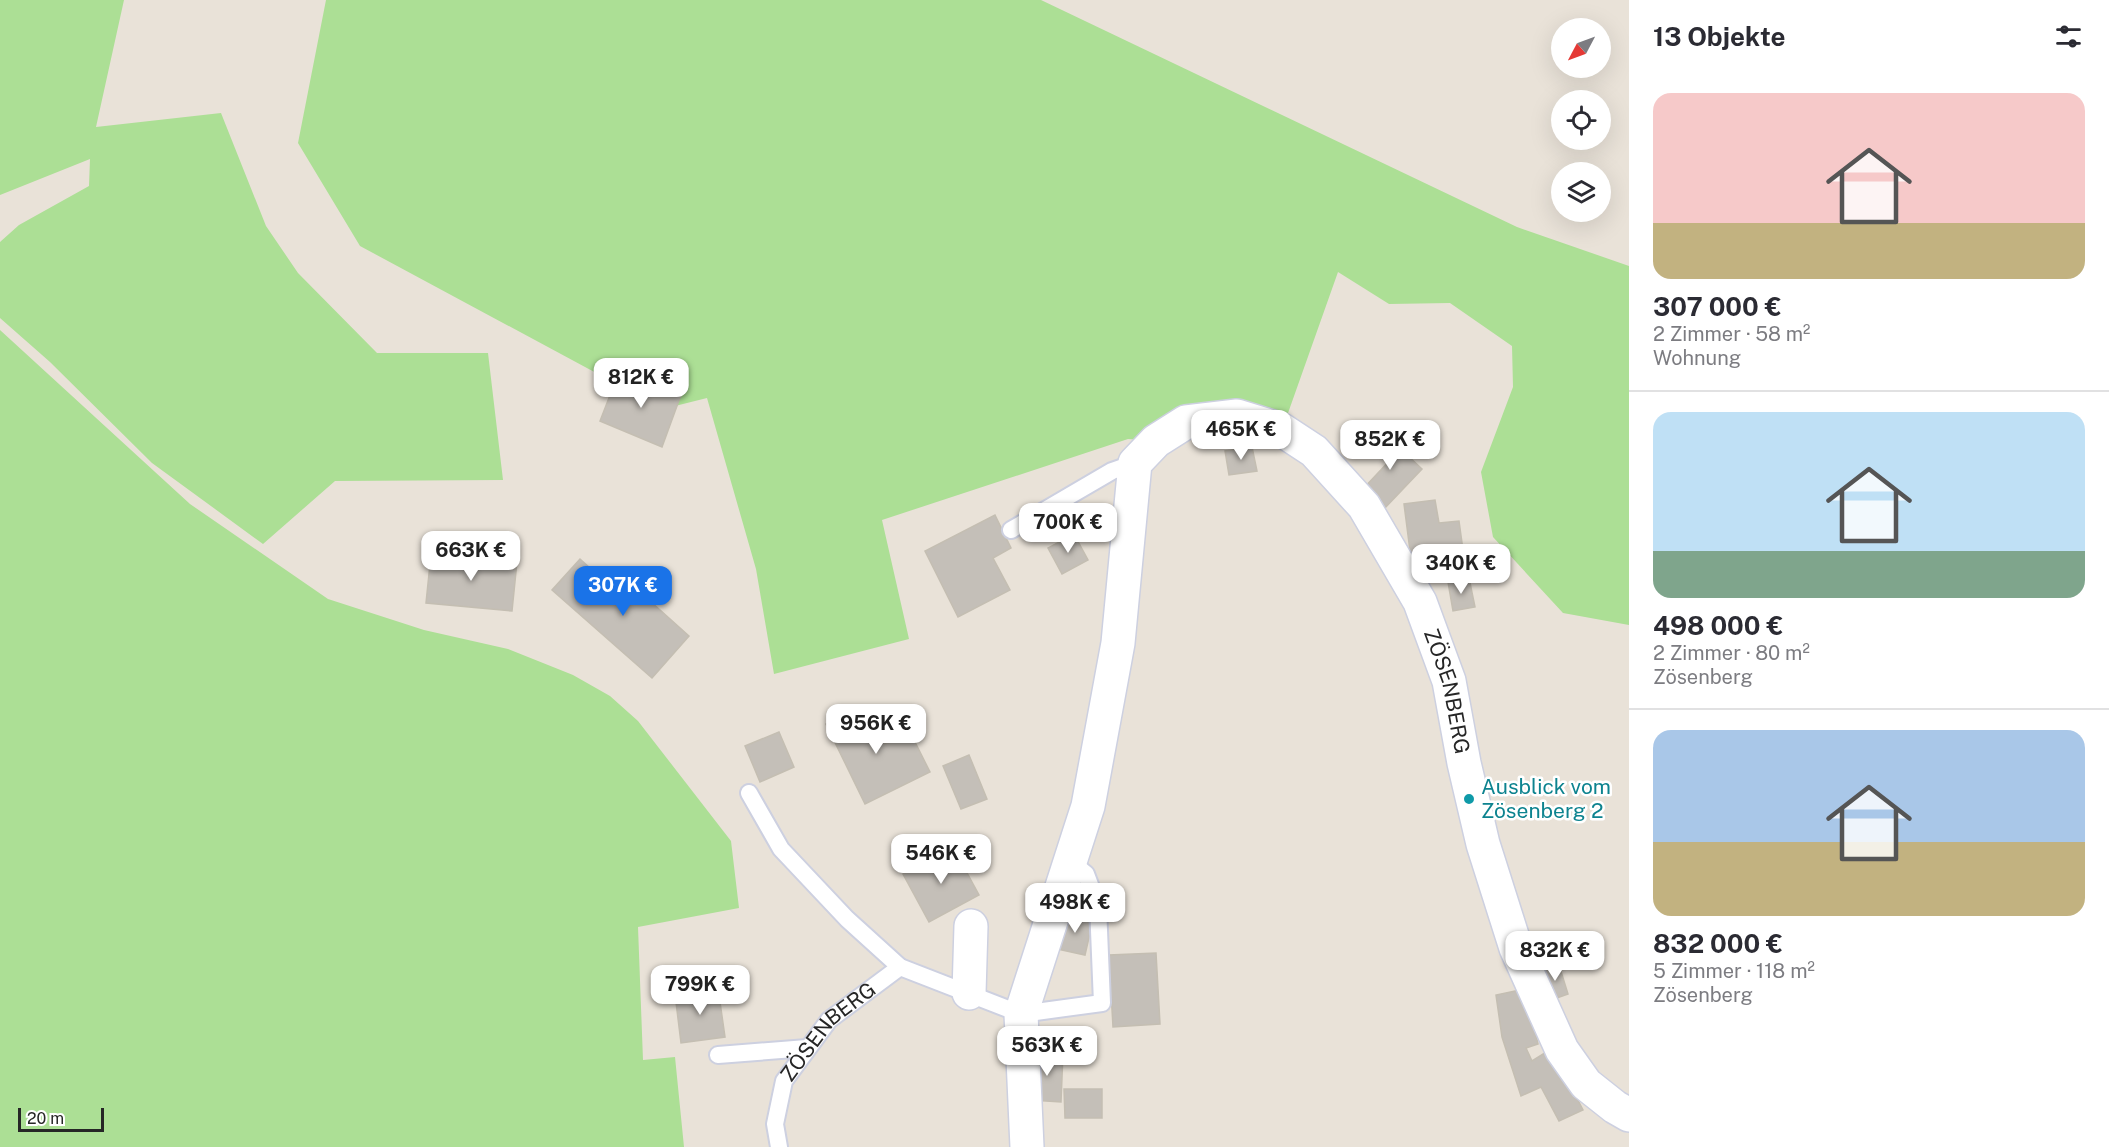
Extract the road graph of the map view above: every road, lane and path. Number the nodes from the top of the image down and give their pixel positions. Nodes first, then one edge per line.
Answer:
1 (1135, 463) junction
2 (1011, 530) dead end
3 (749, 793) dead end
4 (1070, 861) junction
5 (971, 926) dead end
6 (900, 967) junction
7 (969, 993) junction
8 (1021, 1014) junction
9 (807, 1048) junction
10 (718, 1055) dead end
11 (1629, 1115) edge
12 (779, 1147) edge
13 (1027, 1147) edge

1 - 2 lane
1 - 4 street
1 - 11 street, ZÖSENBERG
3 - 6 lane, ZÖSENBERG
4 - 8 street
4 - 8 lane
5 - 7 street
6 - 7 lane, ZÖSENBERG
6 - 9 lane, ZÖSENBERG
7 - 8 lane, ZÖSENBERG
8 - 13 street
9 - 10 lane
9 - 12 lane, ZÖSENBERG

